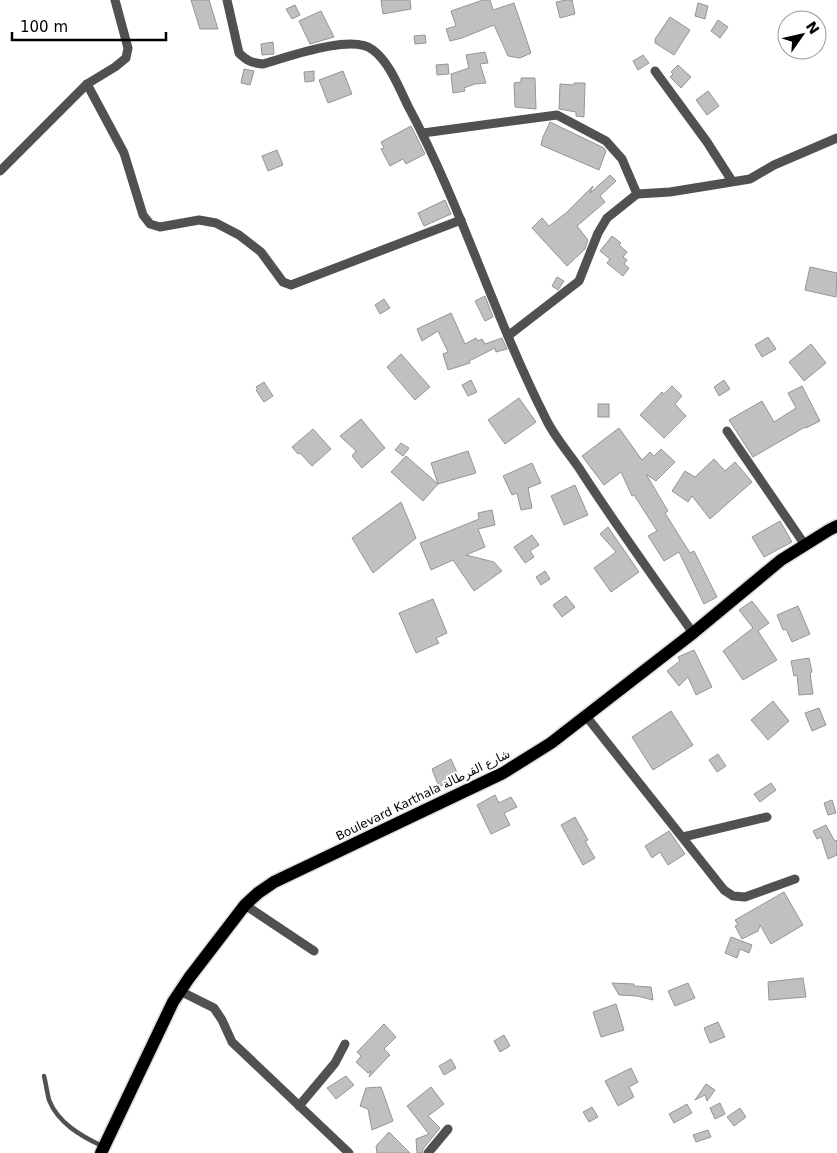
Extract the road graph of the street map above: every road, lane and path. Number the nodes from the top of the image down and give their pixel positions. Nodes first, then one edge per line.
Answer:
1 (115, 0) edge
2 (227, 0) edge
3 (655, 72) dead end
4 (88, 84) junction
5 (423, 133) junction
6 (837, 138) edge
7 (0, 171) edge
8 (732, 180) junction
9 (637, 194) junction
10 (461, 220) junction
11 (508, 336) junction
12 (727, 431) dead end
13 (837, 526) edge
14 (805, 545) junction
15 (693, 632) junction
16 (586, 716) junction
17 (767, 817) dead end
18 (683, 837) junction
19 (795, 880) dead end
20 (245, 905) junction
21 (314, 951) dead end
22 (180, 991) junction
23 (345, 1044) dead end
24 (44, 1076) dead end
25 (299, 1106) junction
26 (448, 1130) dead end
27 (102, 1150) edge
28 (349, 1153) edge
29 (428, 1153) edge

1 - 4 street
2 - 5 street
3 - 8 street
4 - 7 street
4 - 10 street
5 - 9 street
5 - 10 street
6 - 8 street
8 - 9 street
9 - 11 street
10 - 11 street
11 - 15 street
12 - 14 street
13 - 14 main road, Boulevard Karthala شارع القرطالة
14 - 15 main road, Boulevard Karthala شارع القرطالة
15 - 16 main road, Boulevard Karthala شارع القرطالة
16 - 18 street
16 - 20 main road, Boulevard Karthala شارع القرطالة
17 - 18 street
18 - 19 street
20 - 21 street
20 - 22 main road, Boulevard Karthala شارع القرطالة
22 - 25 street
22 - 27 main road, Boulevard Karthala شارع القرطالة
23 - 25 street
24 - 27 lane
25 - 28 street
26 - 29 street

